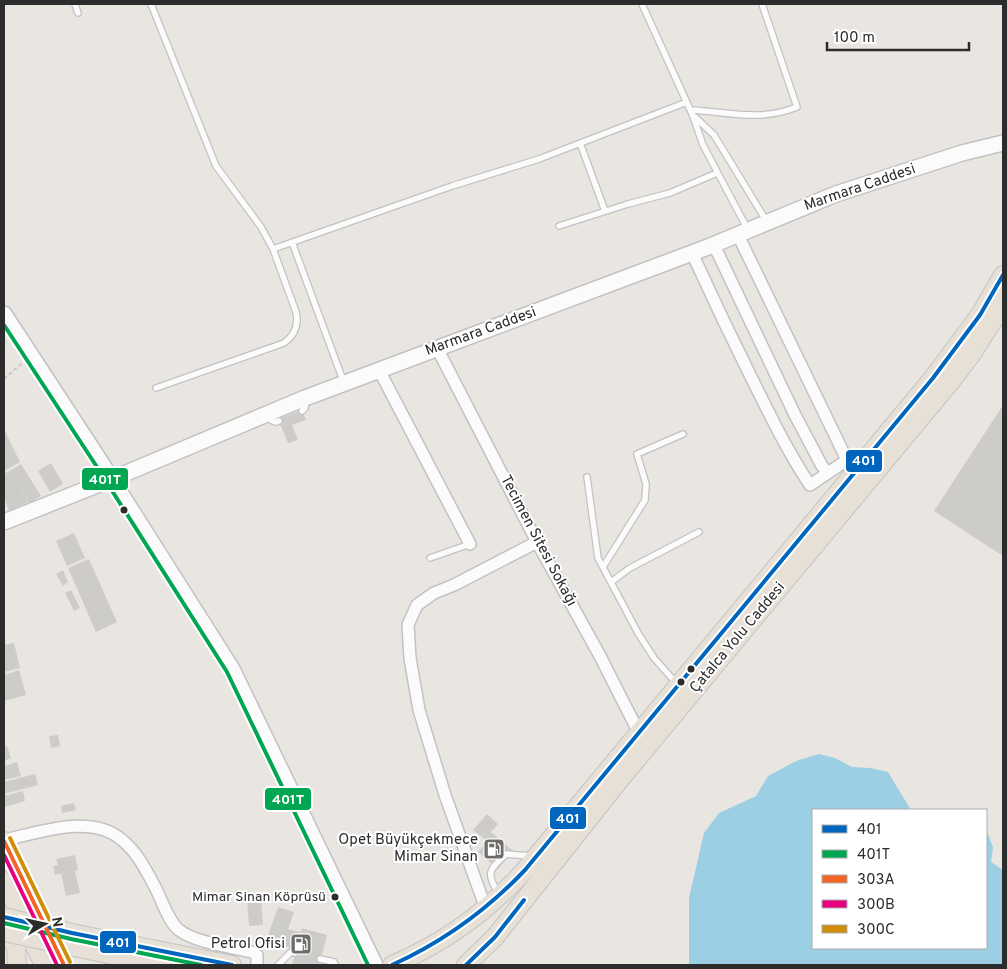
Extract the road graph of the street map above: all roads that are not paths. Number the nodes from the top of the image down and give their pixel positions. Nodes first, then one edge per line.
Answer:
1 (75, 4) edge
2 (151, 4) edge
3 (642, 4) edge
4 (762, 4) edge
5 (78, 13) dead end
6 (687, 102) junction
7 (692, 113) junction
8 (1003, 133) edge
9 (580, 143) junction
10 (1003, 143) edge
11 (962, 153) junction
12 (717, 173) junction
13 (604, 211) junction
14 (767, 223) junction
15 (560, 226) dead end
16 (743, 233) junction
17 (292, 242) junction
18 (714, 245) junction
19 (273, 249) junction
20 (692, 253) junction
21 (1003, 275) edge
22 (1003, 305) edge
23 (4, 314) edge
24 (437, 348) junction
25 (379, 370) junction
26 (344, 383) junction
27 (156, 388) dead end
28 (262, 415) junction
29 (279, 421) dead end
30 (683, 434) dead end
31 (828, 473) junction
32 (587, 477) dead end
33 (112, 479) junction
34 (4, 522) edge
35 (699, 532) dead end
36 (537, 542) junction
37 (470, 544) joint
38 (430, 558) dead end
39 (603, 567) junction
40 (611, 582) junction
41 (678, 686) junction
42 (639, 733) junction
43 (4, 841) edge
44 (537, 856) junction
45 (4, 881) edge
46 (501, 897) junction
47 (486, 909) junction
48 (4, 917) edge
49 (4, 922) edge
50 (4, 932) edge
51 (4, 938) edge
52 (40, 940) junction
53 (75, 941) junction
54 (295, 953) dead end
55 (320, 959) dead end
56 (154, 964) edge
57 (17, 965) edge
58 (44, 965) edge
59 (64, 965) edge
60 (232, 965) edge
61 (257, 965) edge
62 (278, 965) edge
63 (335, 965) edge
64 (375, 965) edge
65 (392, 965) edge
66 (466, 965) edge

1 - 5 lane
2 - 19 lane
3 - 6 lane
4 - 7 lane
6 - 7 lane
6 - 9 lane
7 - 12 lane
7 - 14 lane
8 - 11 main road
9 - 13 lane
9 - 17 lane
10 - 11 main road
11 - 14 main road, Marmara Caddesi
12 - 13 lane
12 - 16 lane
13 - 15 lane
14 - 16 main road, Marmara Caddesi
16 - 18 main road, Marmara Caddesi
16 - 31 street
17 - 19 lane
17 - 26 lane
18 - 20 main road, Marmara Caddesi
18 - 31 street
19 - 27 lane
20 - 24 main road, Marmara Caddesi
20 - 31 street
21 - 41 highway, Çatalca Yolu Caddesi
22 - 66 highway, Çatalca Yolu Caddesi
23 - 33 main road
24 - 25 main road, Marmara Caddesi
24 - 36 street, Tecimen Sitesi Sokağı
25 - 26 main road, Marmara Caddesi
25 - 37 street
26 - 28 main road, Marmara Caddesi
28 - 29 lane
28 - 33 main road, Marmara Caddesi
30 - 39 lane
32 - 39 lane
33 - 34 main road, Marmara Caddesi
33 - 64 main road
35 - 40 lane
36 - 42 street, Tecimen Sitesi Sokağı
36 - 47 street
37 - 38 lane
39 - 40 lane
40 - 41 lane
41 - 42 highway, Çatalca Yolu Caddesi
42 - 44 highway, Çatalca Yolu Caddesi
43 - 59 highway
43 - 61 street
44 - 46 highway, Çatalca Yolu Caddesi
44 - 46 lane
45 - 58 highway
46 - 47 highway, Çatalca Yolu Caddesi
47 - 65 highway, Çatalca Yolu Caddesi
48 - 53 highway, bridge
49 - 57 highway
50 - 52 highway, bridge
51 - 52 highway
52 - 53 highway, bridge
53 - 56 highway
53 - 60 highway
54 - 62 lane
55 - 63 lane

